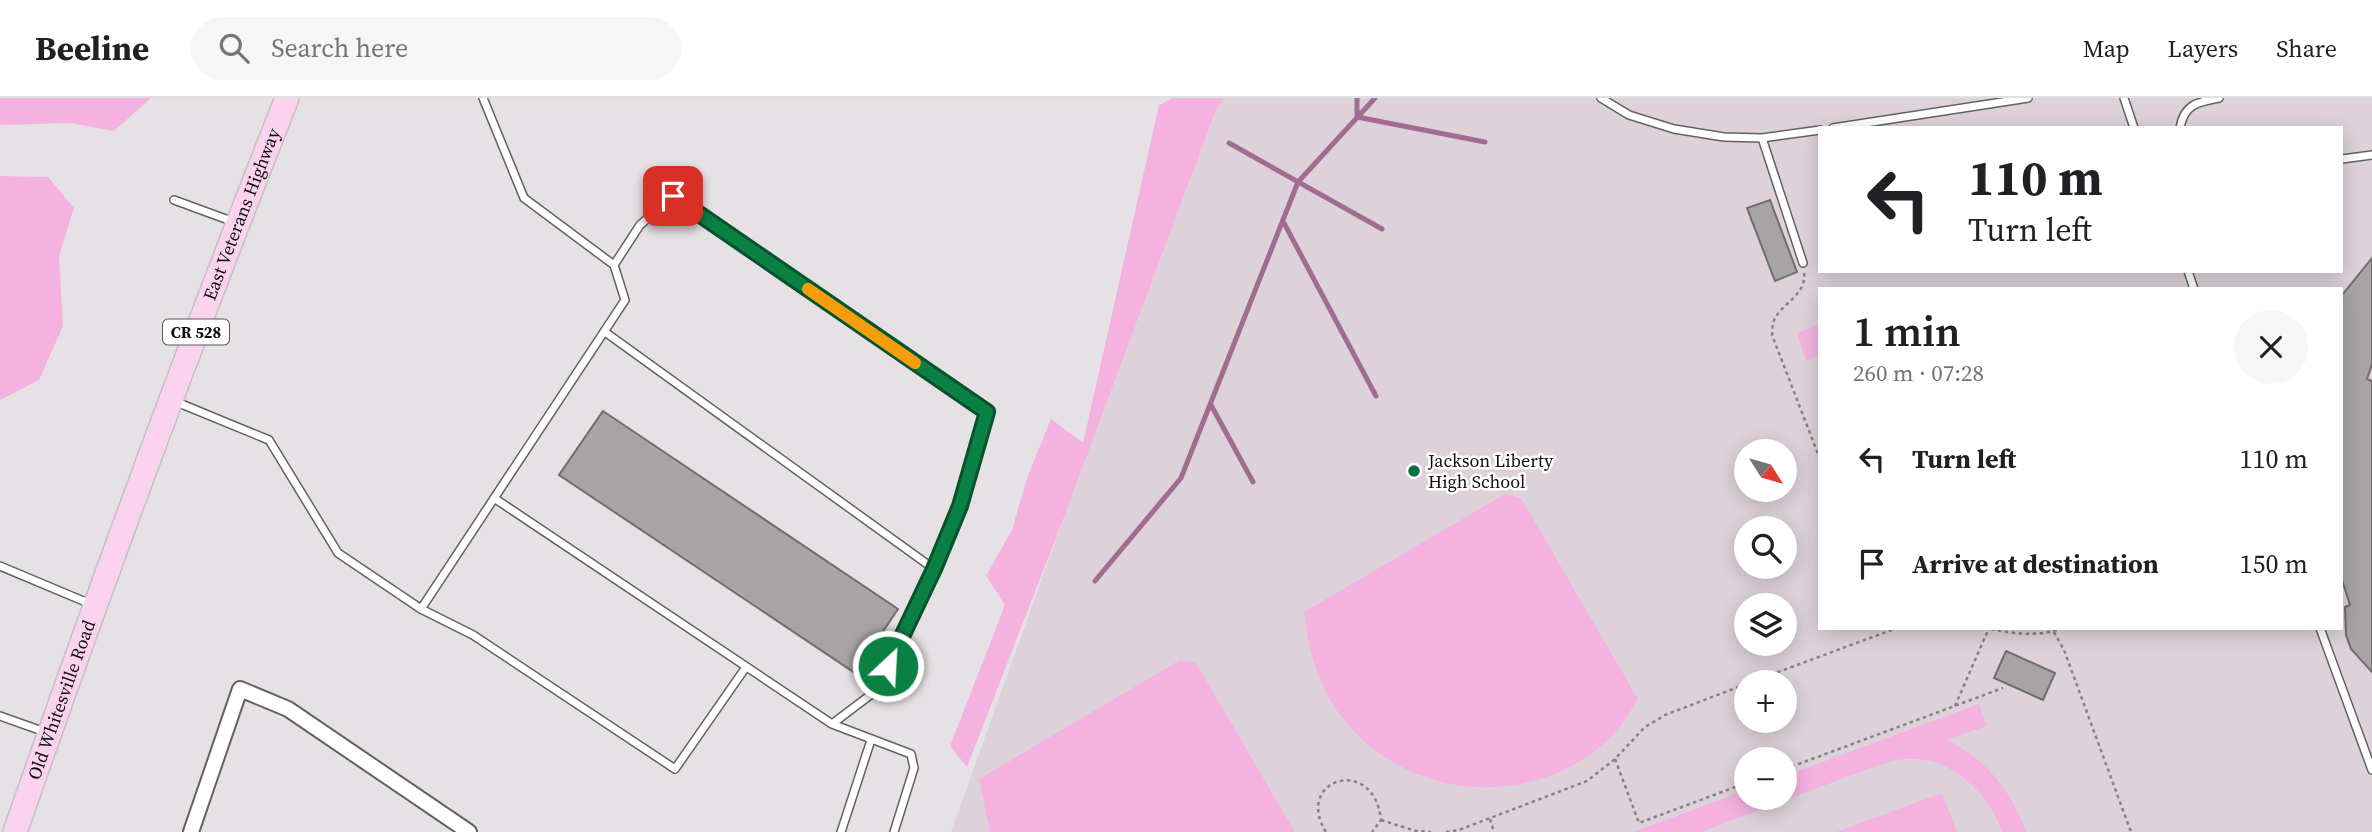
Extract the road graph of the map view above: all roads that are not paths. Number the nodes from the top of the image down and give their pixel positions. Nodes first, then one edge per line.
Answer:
1 (287, 98) edge
2 (483, 98) edge
3 (1601, 98) edge
4 (2028, 98) edge
5 (2123, 98) edge
6 (2219, 98) edge
7 (1846, 126) edge
8 (2133, 126) edge
9 (2180, 126) edge
10 (1818, 130) edge
11 (1762, 138) junction
12 (2372, 155) edge
13 (2343, 159) edge
14 (174, 200) dead end
15 (238, 224) junction
16 (1803, 263) road end
17 (614, 265) junction
18 (604, 332) junction
19 (171, 399) junction
20 (494, 498) junction
21 (0, 566) edge
22 (108, 566) joint
23 (934, 569) junction
24 (94, 606) junction
25 (421, 609) junction
26 (2321, 630) edge
27 (746, 667) junction
28 (0, 716) edge
29 (832, 724) junction
30 (49, 734) junction
31 (871, 740) junction
32 (2372, 770) edge
33 (15, 832) edge
34 (191, 832) edge
35 (469, 832) edge
36 (841, 832) edge
37 (894, 832) edge

1 - 15 main road, East Veterans Highway / CR 528
2 - 17 lane
3 - 11 lane
4 - 7 lane
5 - 8 lane
6 - 9 lane
10 - 11 lane
11 - 16 lane
12 - 13 lane
14 - 15 lane
15 - 19 main road, East Veterans Highway / CR 528
17 - 18 lane
17 - 23 lane
18 - 20 lane
18 - 23 lane
19 - 22 main road, East Veterans Highway / CR 528
19 - 25 lane
20 - 25 lane
20 - 27 lane
21 - 24 lane
22 - 24 main road, Old Whitesville Road / CR 528
23 - 29 lane
24 - 30 main road, Old Whitesville Road / CR 528
25 - 27 lane
26 - 32 lane
27 - 29 lane
28 - 30 lane
29 - 31 lane
30 - 33 main road, Old Whitesville Road / CR 528
31 - 36 lane
31 - 37 lane
34 - 35 street

